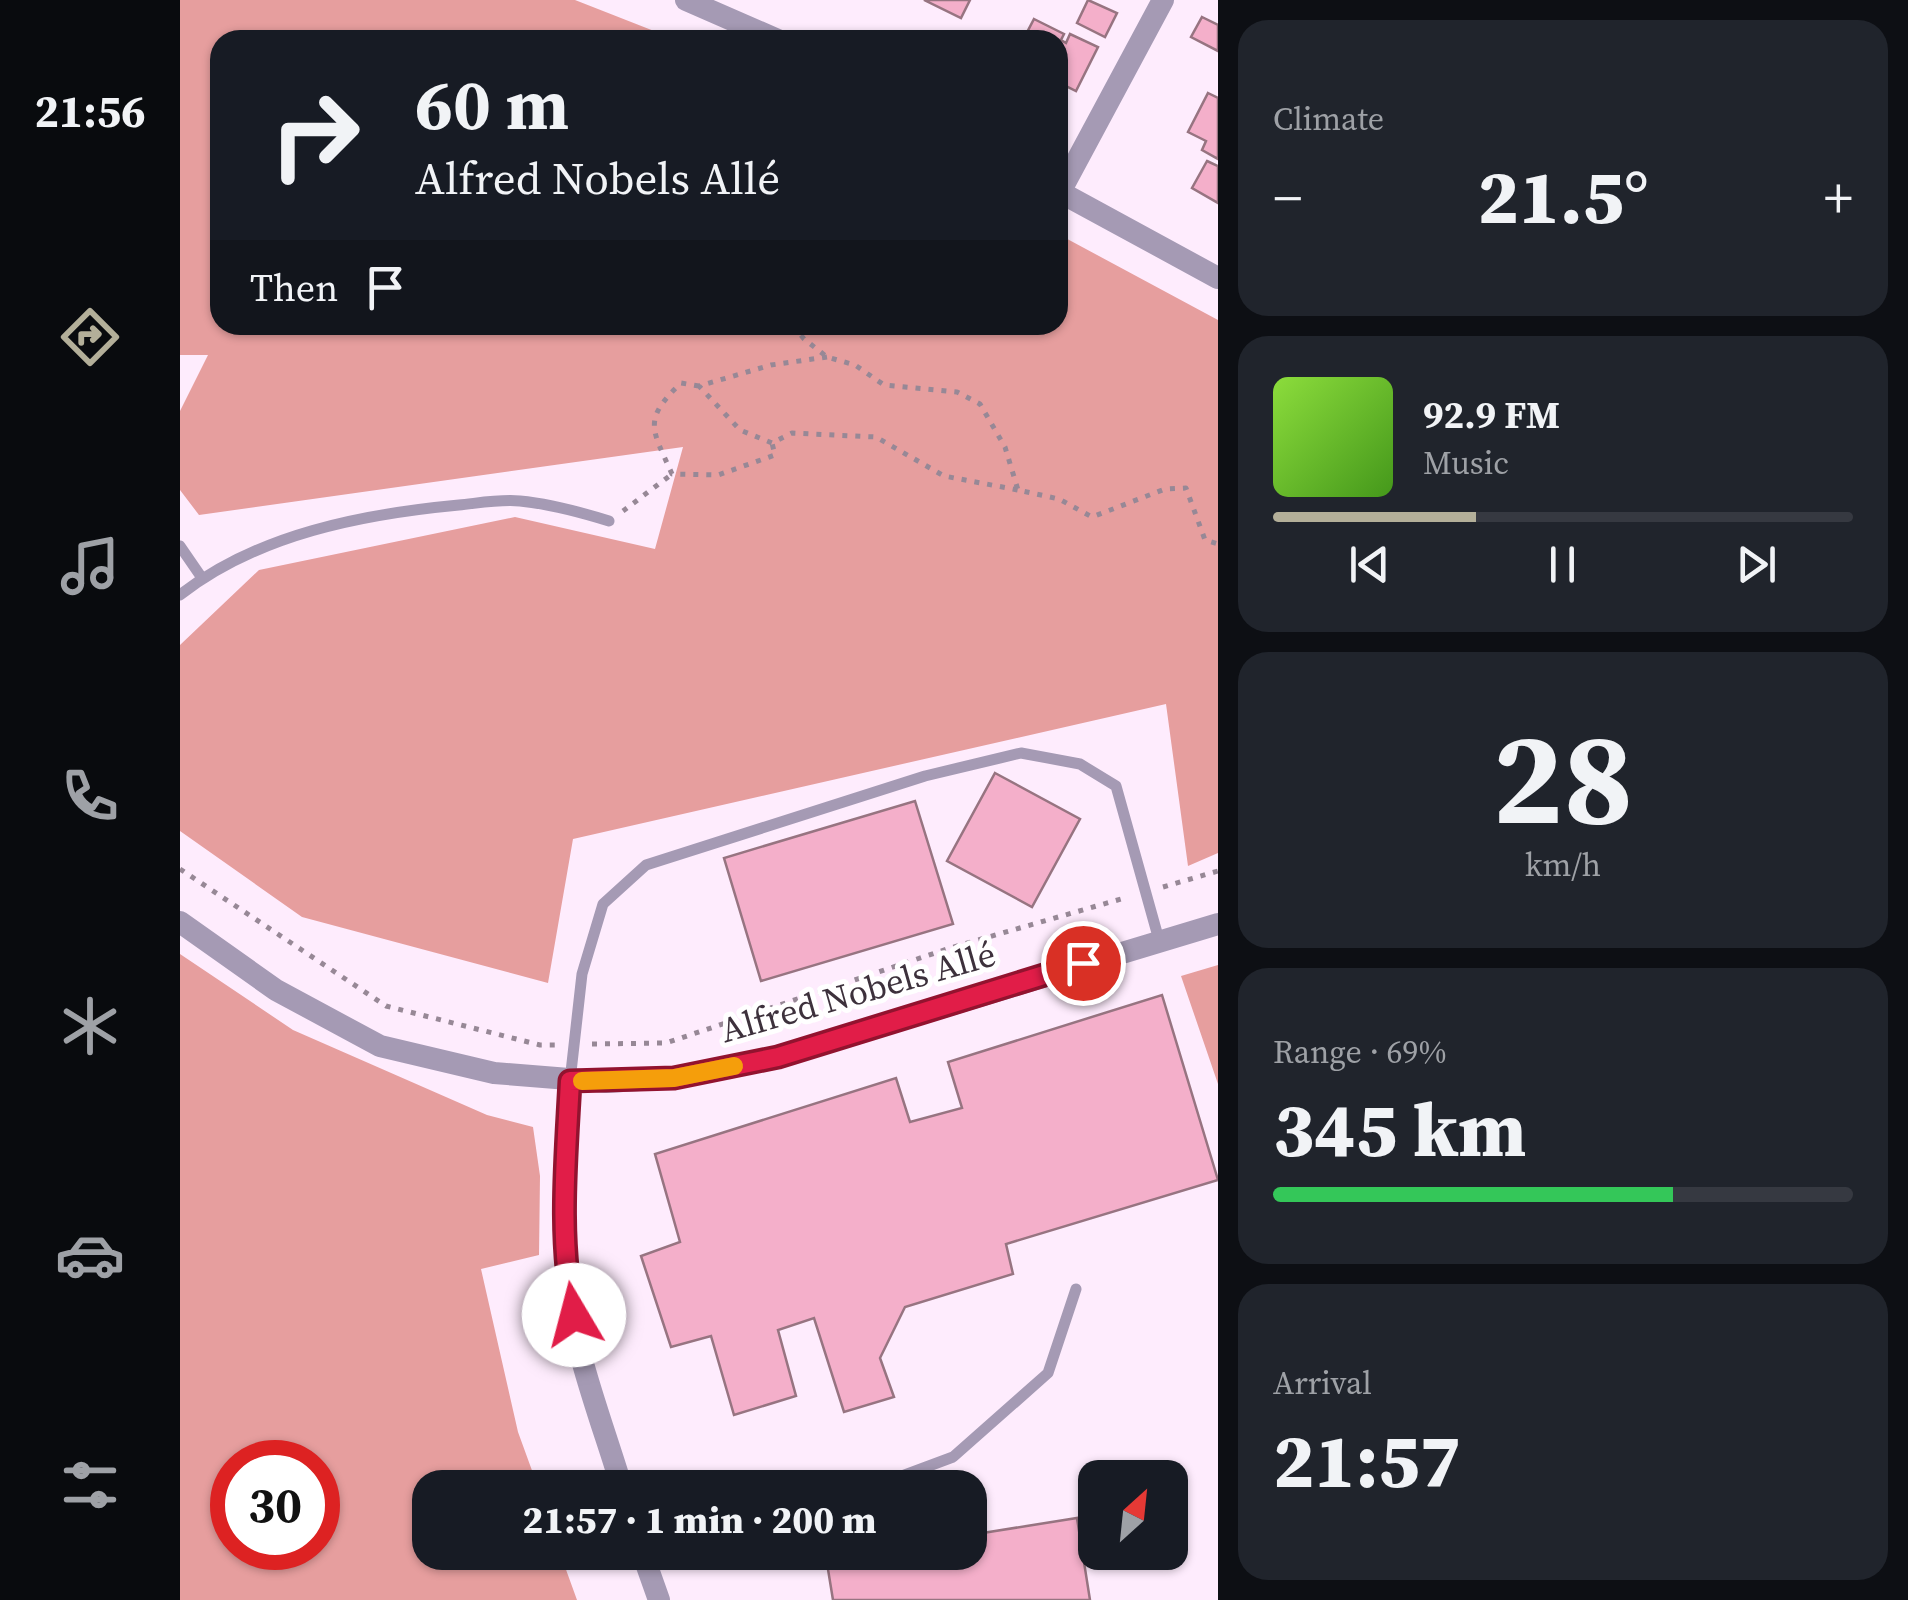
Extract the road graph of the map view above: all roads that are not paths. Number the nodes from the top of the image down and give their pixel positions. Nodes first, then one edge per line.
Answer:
1 (686, 0) edge
2 (1163, 0) edge
3 (755, 30) edge
4 (1068, 174) edge
5 (1068, 197) edge
6 (1218, 278) edge
7 (609, 521) road end
8 (180, 546) edge
9 (202, 578) junction
10 (180, 595) edge
11 (180, 922) edge
12 (1218, 924) edge
13 (1159, 940) junction
14 (570, 1081) junction
15 (1076, 1290) dead end
16 (617, 1470) edge
17 (918, 1470) edge
18 (648, 1570) edge
19 (659, 1600) edge

1 - 3 street
2 - 4 street
5 - 6 street
7 - 9 lane
8 - 9 lane
9 - 10 lane
11 - 14 street, Alfred Nobels Allé
12 - 13 street, Alfred Nobels Allé
13 - 14 street, Alfred Nobels Allé
13 - 14 lane
14 - 16 street
15 - 17 lane
18 - 19 street

